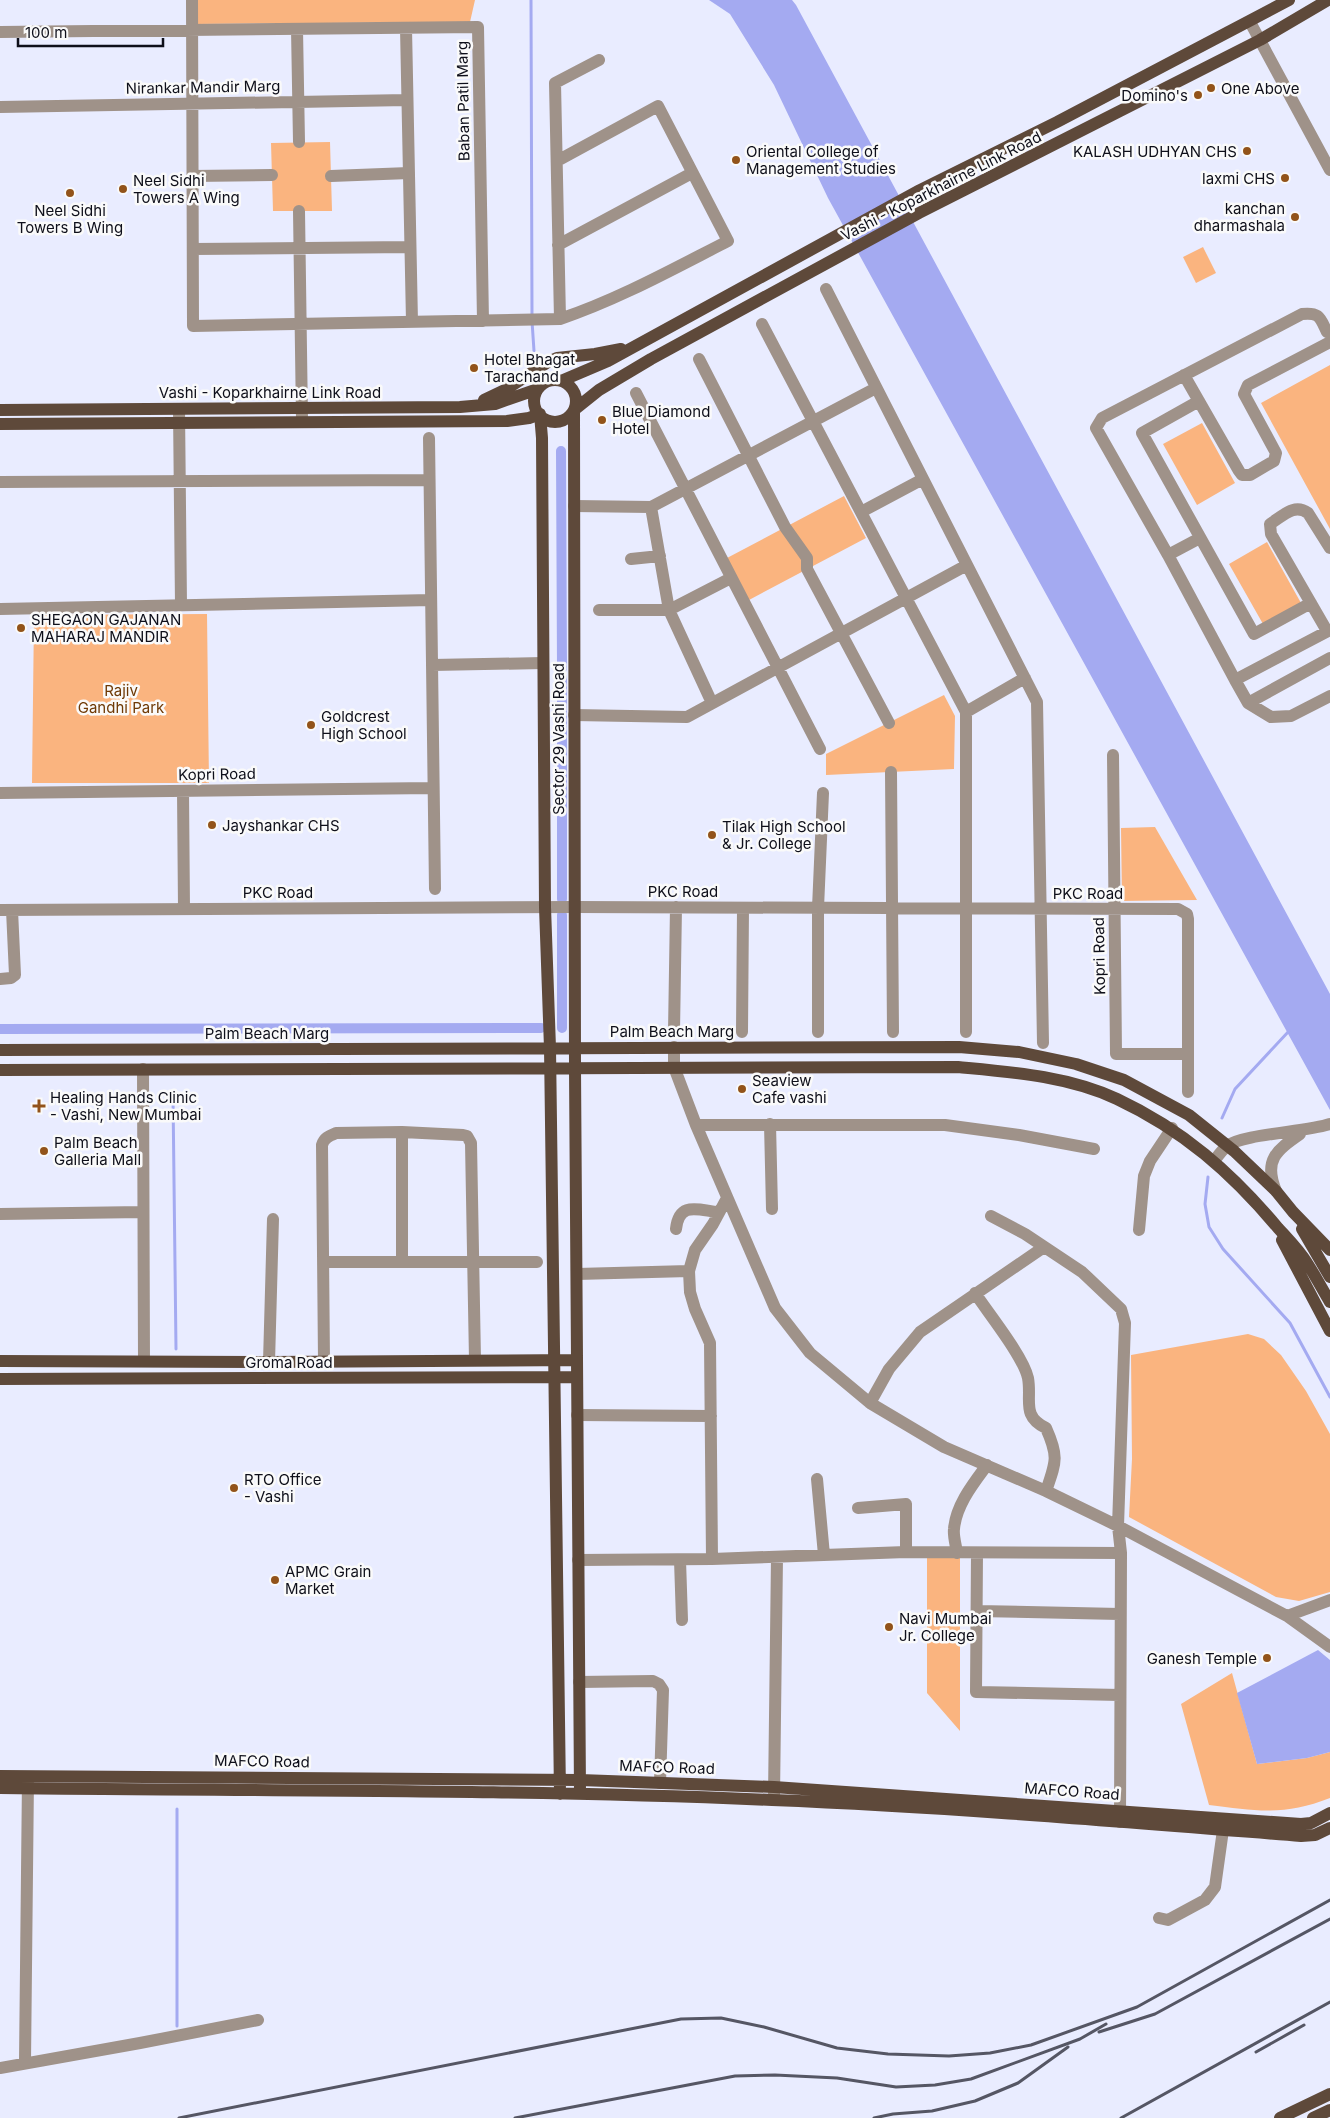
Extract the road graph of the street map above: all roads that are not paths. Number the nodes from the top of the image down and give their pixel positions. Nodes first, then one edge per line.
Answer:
1 (192, 0) edge
2 (1289, 0) edge
3 (1328, 0) edge
4 (1250, 22) junction
5 (406, 28) junction
6 (297, 29) junction
7 (192, 30) junction
8 (0, 32) edge
9 (1260, 40) junction
10 (599, 60) dead end
11 (407, 100) junction
12 (298, 102) junction
13 (192, 103) junction
14 (0, 107) edge
15 (299, 142) dead end
16 (557, 161) junction
17 (1330, 170) edge
18 (409, 173) junction
19 (692, 173) junction
20 (272, 175) dead end
21 (192, 176) junction
22 (331, 176) dead end
23 (299, 211) dead end
24 (558, 246) junction
25 (410, 247) junction
26 (300, 248) junction
27 (193, 249) junction
28 (826, 289) dead end
29 (560, 319) junction
30 (483, 321) junction
31 (412, 322) junction
32 (301, 324) junction
33 (762, 324) dead end
34 (1330, 333) edge
35 (642, 342) junction
36 (1330, 342) edge
37 (698, 359) dead end
38 (1184, 375) junction
39 (562, 381) junction
40 (876, 388) junction
41 (538, 389) junction
42 (636, 394) dead end
43 (1199, 401) junction
44 (460, 407) junction
45 (302, 408) junction
46 (179, 409) junction
47 (0, 410) edge
48 (574, 410) junction
49 (540, 414) junction
50 (814, 421) junction
51 (302, 422) junction
52 (179, 423) junction
53 (0, 424) edge
54 (429, 438) dead end
55 (748, 456) junction
56 (923, 479) junction
57 (429, 480) junction
58 (180, 481) junction
59 (0, 482) edge
60 (685, 489) junction
61 (574, 506) junction
62 (651, 507) junction
63 (861, 512) junction
64 (1200, 538) junction
65 (1330, 548) edge
66 (1168, 555) junction
67 (660, 556) junction
68 (631, 559) dead end
69 (967, 565) junction
70 (731, 578) junction
71 (906, 598) junction
72 (431, 600) junction
73 (1312, 603) junction
74 (181, 605) junction
75 (0, 609) edge
76 (599, 610) dead end
77 (669, 610) junction
78 (1329, 631) edge
79 (841, 633) junction
80 (1330, 658) edge
81 (543, 663) junction
82 (432, 665) junction
83 (777, 668) junction
84 (1025, 678) junction
85 (1235, 680) junction
86 (1330, 696) edge
87 (1248, 702) junction
88 (712, 703) junction
89 (966, 712) junction
90 (574, 715) junction
91 (889, 723) dead end
92 (820, 749) dead end
93 (1112, 755) dead end
94 (891, 772) dead end
95 (433, 788) junction
96 (183, 791) junction
97 (0, 793) edge
98 (823, 793) dead end
99 (435, 889) dead end
100 (545, 907) junction
101 (575, 907) junction
102 (676, 907) junction
103 (743, 908) junction
104 (818, 908) junction
105 (892, 908) junction
106 (965, 908) junction
107 (184, 909) junction
108 (1040, 909) junction
109 (1114, 909) junction
110 (6, 910) edge
111 (0, 979) edge
112 (674, 1032) dead end
113 (742, 1032) dead end
114 (818, 1032) dead end
115 (893, 1032) dead end
116 (966, 1032) dead end
117 (1043, 1043) dead end
118 (575, 1047) junction
119 (674, 1047) junction
120 (550, 1048) junction
121 (0, 1050) edge
122 (1188, 1054) junction
123 (674, 1067) junction
124 (143, 1069) junction
125 (551, 1069) junction
126 (575, 1069) junction
127 (0, 1070) edge
128 (1188, 1092) dead end
129 (770, 1124) junction
130 (696, 1125) junction
131 (1329, 1125) edge
132 (1172, 1128) junction
133 (1304, 1131) junction
134 (402, 1132) junction
135 (1228, 1146) junction
136 (1094, 1149) dead end
137 (1214, 1161) junction
138 (1276, 1190) junction
139 (727, 1198) junction
140 (772, 1209) dead end
141 (143, 1212) junction
142 (718, 1212) junction
143 (1293, 1212) junction
144 (0, 1214) edge
145 (991, 1216) dead end
146 (273, 1220) dead end
147 (1274, 1224) junction
148 (676, 1229) dead end
149 (1139, 1230) dead end
150 (1044, 1246) junction
151 (1330, 1250) edge
152 (1312, 1259) junction
153 (324, 1262) junction
154 (402, 1262) junction
155 (474, 1262) junction
156 (537, 1262) dead end
157 (689, 1271) junction
158 (576, 1274) junction
159 (1330, 1276) edge
160 (975, 1293) junction
161 (1330, 1302) edge
162 (1330, 1331) edge
163 (324, 1360) junction
164 (475, 1360) junction
165 (554, 1360) junction
166 (577, 1360) junction
167 (144, 1361) junction
168 (0, 1362) edge
169 (269, 1362) junction
170 (555, 1377) junction
171 (577, 1377) junction
172 (0, 1379) edge
173 (870, 1403) junction
174 (577, 1415) junction
175 (711, 1416) junction
176 (986, 1466) junction
177 (817, 1479) dead end
178 (1046, 1491) junction
179 (858, 1508) dead end
180 (1118, 1526) junction
181 (906, 1552) junction
182 (957, 1553) junction
183 (977, 1553) junction
184 (1121, 1553) junction
185 (824, 1555) junction
186 (777, 1557) junction
187 (712, 1559) junction
188 (578, 1560) junction
189 (680, 1560) junction
190 (1330, 1600) edge
191 (977, 1611) junction
192 (1120, 1614) junction
193 (1287, 1616) junction
194 (682, 1620) dead end
195 (1330, 1647) edge
196 (579, 1682) junction
197 (1120, 1695) junction
198 (0, 1776) edge
199 (560, 1780) junction
200 (580, 1780) junction
201 (27, 1782) junction
202 (660, 1783) junction
203 (774, 1787) junction
204 (0, 1788) edge
205 (560, 1794) junction
206 (580, 1794) junction
207 (774, 1800) junction
208 (1330, 1814) edge
209 (1120, 1816) junction
210 (1330, 1828) edge
211 (1223, 1830) junction
212 (1159, 1918) dead end
213 (258, 2020) dead end
214 (25, 2062) junction
215 (0, 2068) edge
216 (1330, 2094) edge
217 (1330, 2110) edge
218 (1280, 2118) edge
219 (1313, 2118) edge

1 - 7 street
2 - 4 main road, Vashi - Koparkhairne Link Road
3 - 9 main road, Vashi - Koparkhairne Link Road
4 - 9 street
4 - 35 main road, Vashi - Koparkhairne Link Road
5 - 6 street, Baban Patil Marg
5 - 11 street
5 - 30 street, Baban Patil Marg
6 - 7 street, Baban Patil Marg
6 - 12 street
7 - 8 street, Baban Patil Marg
7 - 13 street
9 - 17 street
9 - 48 main road, Vashi - Koparkhairne Link Road
10 - 16 street
11 - 12 street, Nirankar Mandir Marg
11 - 18 street
12 - 13 street, Nirankar Mandir Marg
12 - 15 street
13 - 14 street, Nirankar Mandir Marg
13 - 21 street
16 - 19 street
16 - 24 street
18 - 22 street
18 - 25 street
19 - 24 street
19 - 29 street
20 - 21 street
21 - 27 street
23 - 26 street
24 - 29 street
25 - 26 street
25 - 31 street
26 - 27 street
26 - 32 street
27 - 32 street
28 - 40 street
29 - 30 street
30 - 31 street
31 - 32 street
32 - 45 street
33 - 50 street
34 - 38 street
35 - 39 main road, Vashi - Koparkhairne Link Road
35 - 44 main road
36 - 43 street
37 - 55 street
38 - 43 street
38 - 66 street
39 - 41 main road
39 - 48 main road
40 - 50 street
40 - 56 street
41 - 44 main road, Vashi - Koparkhairne Link Road
41 - 49 main road
42 - 60 street
43 - 64 street
44 - 45 main road, Vashi - Koparkhairne Link Road
45 - 46 main road, Vashi - Koparkhairne Link Road
45 - 51 street
46 - 47 main road, Vashi - Koparkhairne Link Road
46 - 52 street
48 - 49 main road
48 - 61 main road, Sector 29 Vashi Road
49 - 51 main road, Vashi - Koparkhairne Link Road
49 - 81 main road, Sector 29 Vashi Road
50 - 55 street
50 - 63 street
51 - 52 main road, Vashi - Koparkhairne Link Road
52 - 53 main road, Vashi - Koparkhairne Link Road
52 - 58 street
54 - 57 street
55 - 60 street
55 - 79 street
56 - 63 street
56 - 69 street
57 - 58 street
57 - 72 street
58 - 59 street
58 - 74 street
60 - 62 street
60 - 70 street
61 - 62 street
61 - 90 main road, Sector 29 Vashi Road
62 - 67 street
63 - 71 street
64 - 66 street
64 - 73 street
65 - 73 street
66 - 85 street
67 - 68 street
67 - 77 street
69 - 71 street
69 - 84 street
70 - 77 street
70 - 83 street
71 - 79 street
71 - 89 street
72 - 74 street
72 - 82 street
73 - 78 street
74 - 75 street
76 - 77 street
77 - 88 street
78 - 85 street
79 - 83 street
79 - 91 street
80 - 87 street
81 - 82 street
81 - 100 main road, Sector 29 Vashi Road
82 - 95 street
83 - 88 street
83 - 92 street
84 - 89 street
84 - 108 street
85 - 87 street
86 - 87 street
88 - 90 street
89 - 106 street
90 - 101 main road, Sector 29 Vashi Road
93 - 109 street, Kopri Road
94 - 105 street
95 - 96 street, Kopri Road
95 - 99 street
96 - 97 street, Kopri Road
96 - 107 street
98 - 104 street
100 - 101 street, PKC Road
100 - 107 street, PKC Road
100 - 120 main road, Sector 29 Vashi Road
101 - 102 street, PKC Road
101 - 118 main road, Sector 29 Vashi Road
102 - 103 street, PKC Road
102 - 112 street
103 - 104 street, PKC Road
103 - 113 street
104 - 105 street, PKC Road
104 - 114 street
105 - 106 street, PKC Road
105 - 115 street
106 - 108 street, PKC Road
106 - 116 street
107 - 110 street, PKC Road
108 - 109 street, PKC Road
108 - 117 street
109 - 122 street, PKC Road
109 - 122 street, Kopri Road
110 - 111 street
118 - 119 main road, Palm Beach Marg
118 - 120 main road, Palm Beach Marg
118 - 126 main road, Sector 29 Vashi Road
119 - 123 street
119 - 135 main road, Palm Beach Marg
120 - 121 main road, Palm Beach Marg
120 - 125 main road, Sector 29 Vashi Road
122 - 128 street, PKC Road
123 - 126 main road
123 - 130 street
123 - 132 main road
124 - 125 main road
124 - 127 main road
124 - 141 street
125 - 126 main road
125 - 165 main road, Sector 29 Vashi Road
126 - 158 main road, Sector 29 Vashi Road
129 - 130 street
129 - 136 street
129 - 140 street
130 - 139 street
131 - 133 street
132 - 137 main road
132 - 149 street
133 - 135 street
133 - 138 street
134 - 153 street
134 - 154 street
134 - 155 street
135 - 137 street
135 - 138 main road, Palm Beach Marg
137 - 147 main road
138 - 143 main road, Palm Beach Marg
139 - 142 street
139 - 173 street
141 - 144 street
141 - 167 street
142 - 148 street
142 - 157 street
143 - 151 main road
143 - 152 main road
145 - 150 street
146 - 169 street
147 - 152 main road
147 - 162 main road
150 - 160 street
150 - 180 street
152 - 159 main road
152 - 161 main road
153 - 154 street
153 - 163 street
154 - 155 street
155 - 156 street
155 - 164 street
157 - 158 street
157 - 175 street
158 - 166 main road, Sector 29 Vashi Road
160 - 173 street
160 - 178 street
163 - 164 main road, Groma Road
163 - 169 main road, Groma Road
164 - 165 main road, Groma Road
165 - 166 main road, Groma Road
165 - 170 main road, Sector 29 Vashi Road
166 - 171 main road, Sector 29 Vashi Road
167 - 168 main road, Groma Road
167 - 169 main road, Groma Road
170 - 171 main road, Groma Road
170 - 172 main road, Groma Road
170 - 199 main road, Sector 29 Vashi Road
171 - 174 main road, Sector 29 Vashi Road
173 - 176 street
174 - 175 street
174 - 188 main road, Sector 29 Vashi Road
175 - 187 street
176 - 178 street
176 - 182 street
177 - 185 street
178 - 180 street
179 - 181 street
180 - 184 street
180 - 193 street
181 - 182 street
181 - 185 street
182 - 183 street
183 - 184 street
183 - 191 street
184 - 192 street
185 - 186 street
186 - 187 street
186 - 203 street
187 - 189 street
188 - 189 street
188 - 196 main road, Sector 29 Vashi Road
189 - 194 street
190 - 193 street
191 - 192 street
191 - 197 street
192 - 197 street
193 - 195 street
196 - 200 main road, Sector 29 Vashi Road
196 - 202 street
197 - 209 street
198 - 201 main road, MAFCO Road
199 - 200 main road, MAFCO Road
199 - 201 main road, MAFCO Road
199 - 205 main road, Sector 29 Vashi Road
200 - 202 main road, MAFCO Road
200 - 206 main road, Sector 29 Vashi Road
201 - 204 main road, MAFCO Road
201 - 205 main road, MAFCO Road
201 - 214 street
202 - 203 main road, MAFCO Road
203 - 207 street
203 - 209 main road, MAFCO Road
205 - 206 main road, MAFCO Road
206 - 207 main road, MAFCO Road
207 - 209 main road, MAFCO Road
208 - 209 main road, MAFCO Road
209 - 211 main road, MAFCO Road
210 - 211 main road, MAFCO Road
211 - 212 street
213 - 214 street
214 - 215 street
216 - 218 main road
217 - 219 main road

